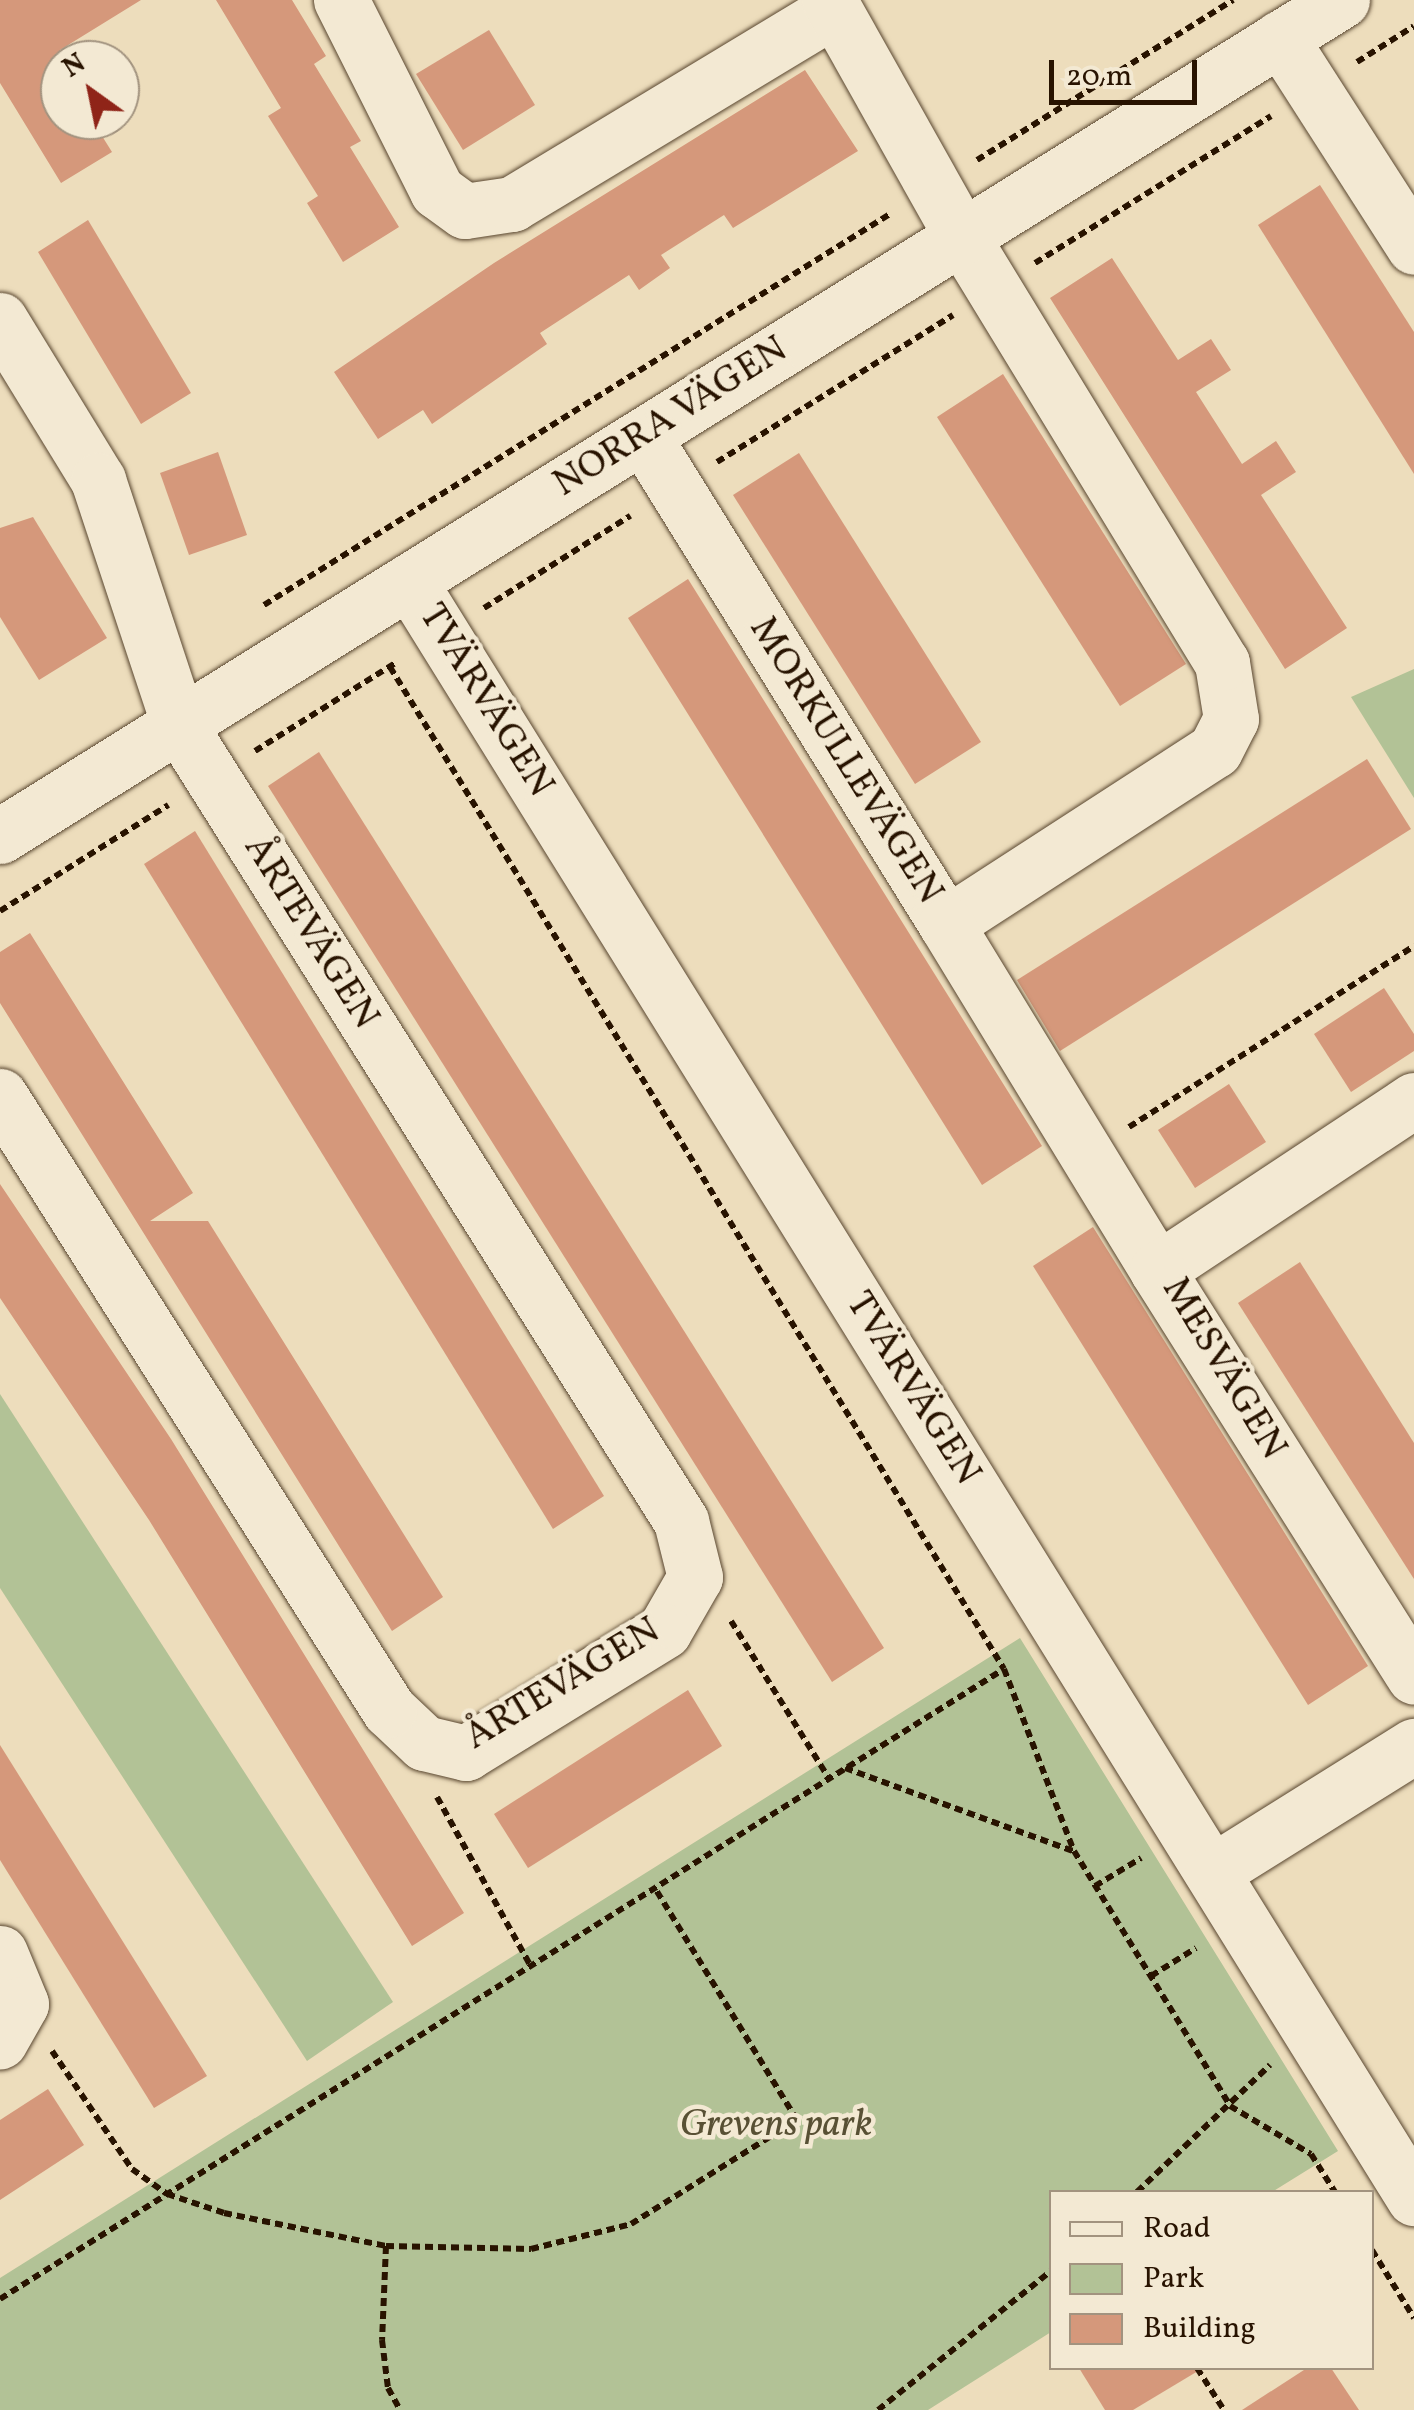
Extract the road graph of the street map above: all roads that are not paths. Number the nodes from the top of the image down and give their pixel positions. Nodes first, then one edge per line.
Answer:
1 (341, 0) edge
2 (1342, 0) edge
3 (831, 5) edge
4 (1280, 38) junction
5 (962, 237) junction
6 (1414, 247) edge
7 (0, 320) edge
8 (643, 436) junction
9 (410, 580) junction
10 (179, 724) junction
11 (0, 836) edge
12 (946, 924) junction
13 (0, 1096) edge
14 (1414, 1100) edge
15 (1157, 1270) junction
16 (1414, 1676) edge
17 (1414, 1746) edge
18 (1212, 1872) junction
19 (0, 1954) edge
20 (10, 2022) edge
21 (1414, 2198) edge

1 - 3 street
2 - 4 street, NORRA VÄGEN
3 - 5 street, MORKULLEVÄGEN
4 - 5 street, NORRA VÄGEN
4 - 6 street
5 - 8 street, NORRA VÄGEN
5 - 12 street, MORKULLEVÄGEN
7 - 10 street, ÅRTEVÄGEN
8 - 9 street, NORRA VÄGEN
8 - 12 street, MORKULLEVÄGEN
9 - 10 street, NORRA VÄGEN
9 - 18 street, TVÄRVÄGEN
10 - 11 street, NORRA VÄGEN
10 - 13 street, ÅRTEVÄGEN
12 - 15 street
14 - 15 street, MESVÄGEN
15 - 16 street, MESVÄGEN
17 - 18 street
18 - 21 street, TVÄRVÄGEN
19 - 20 street

